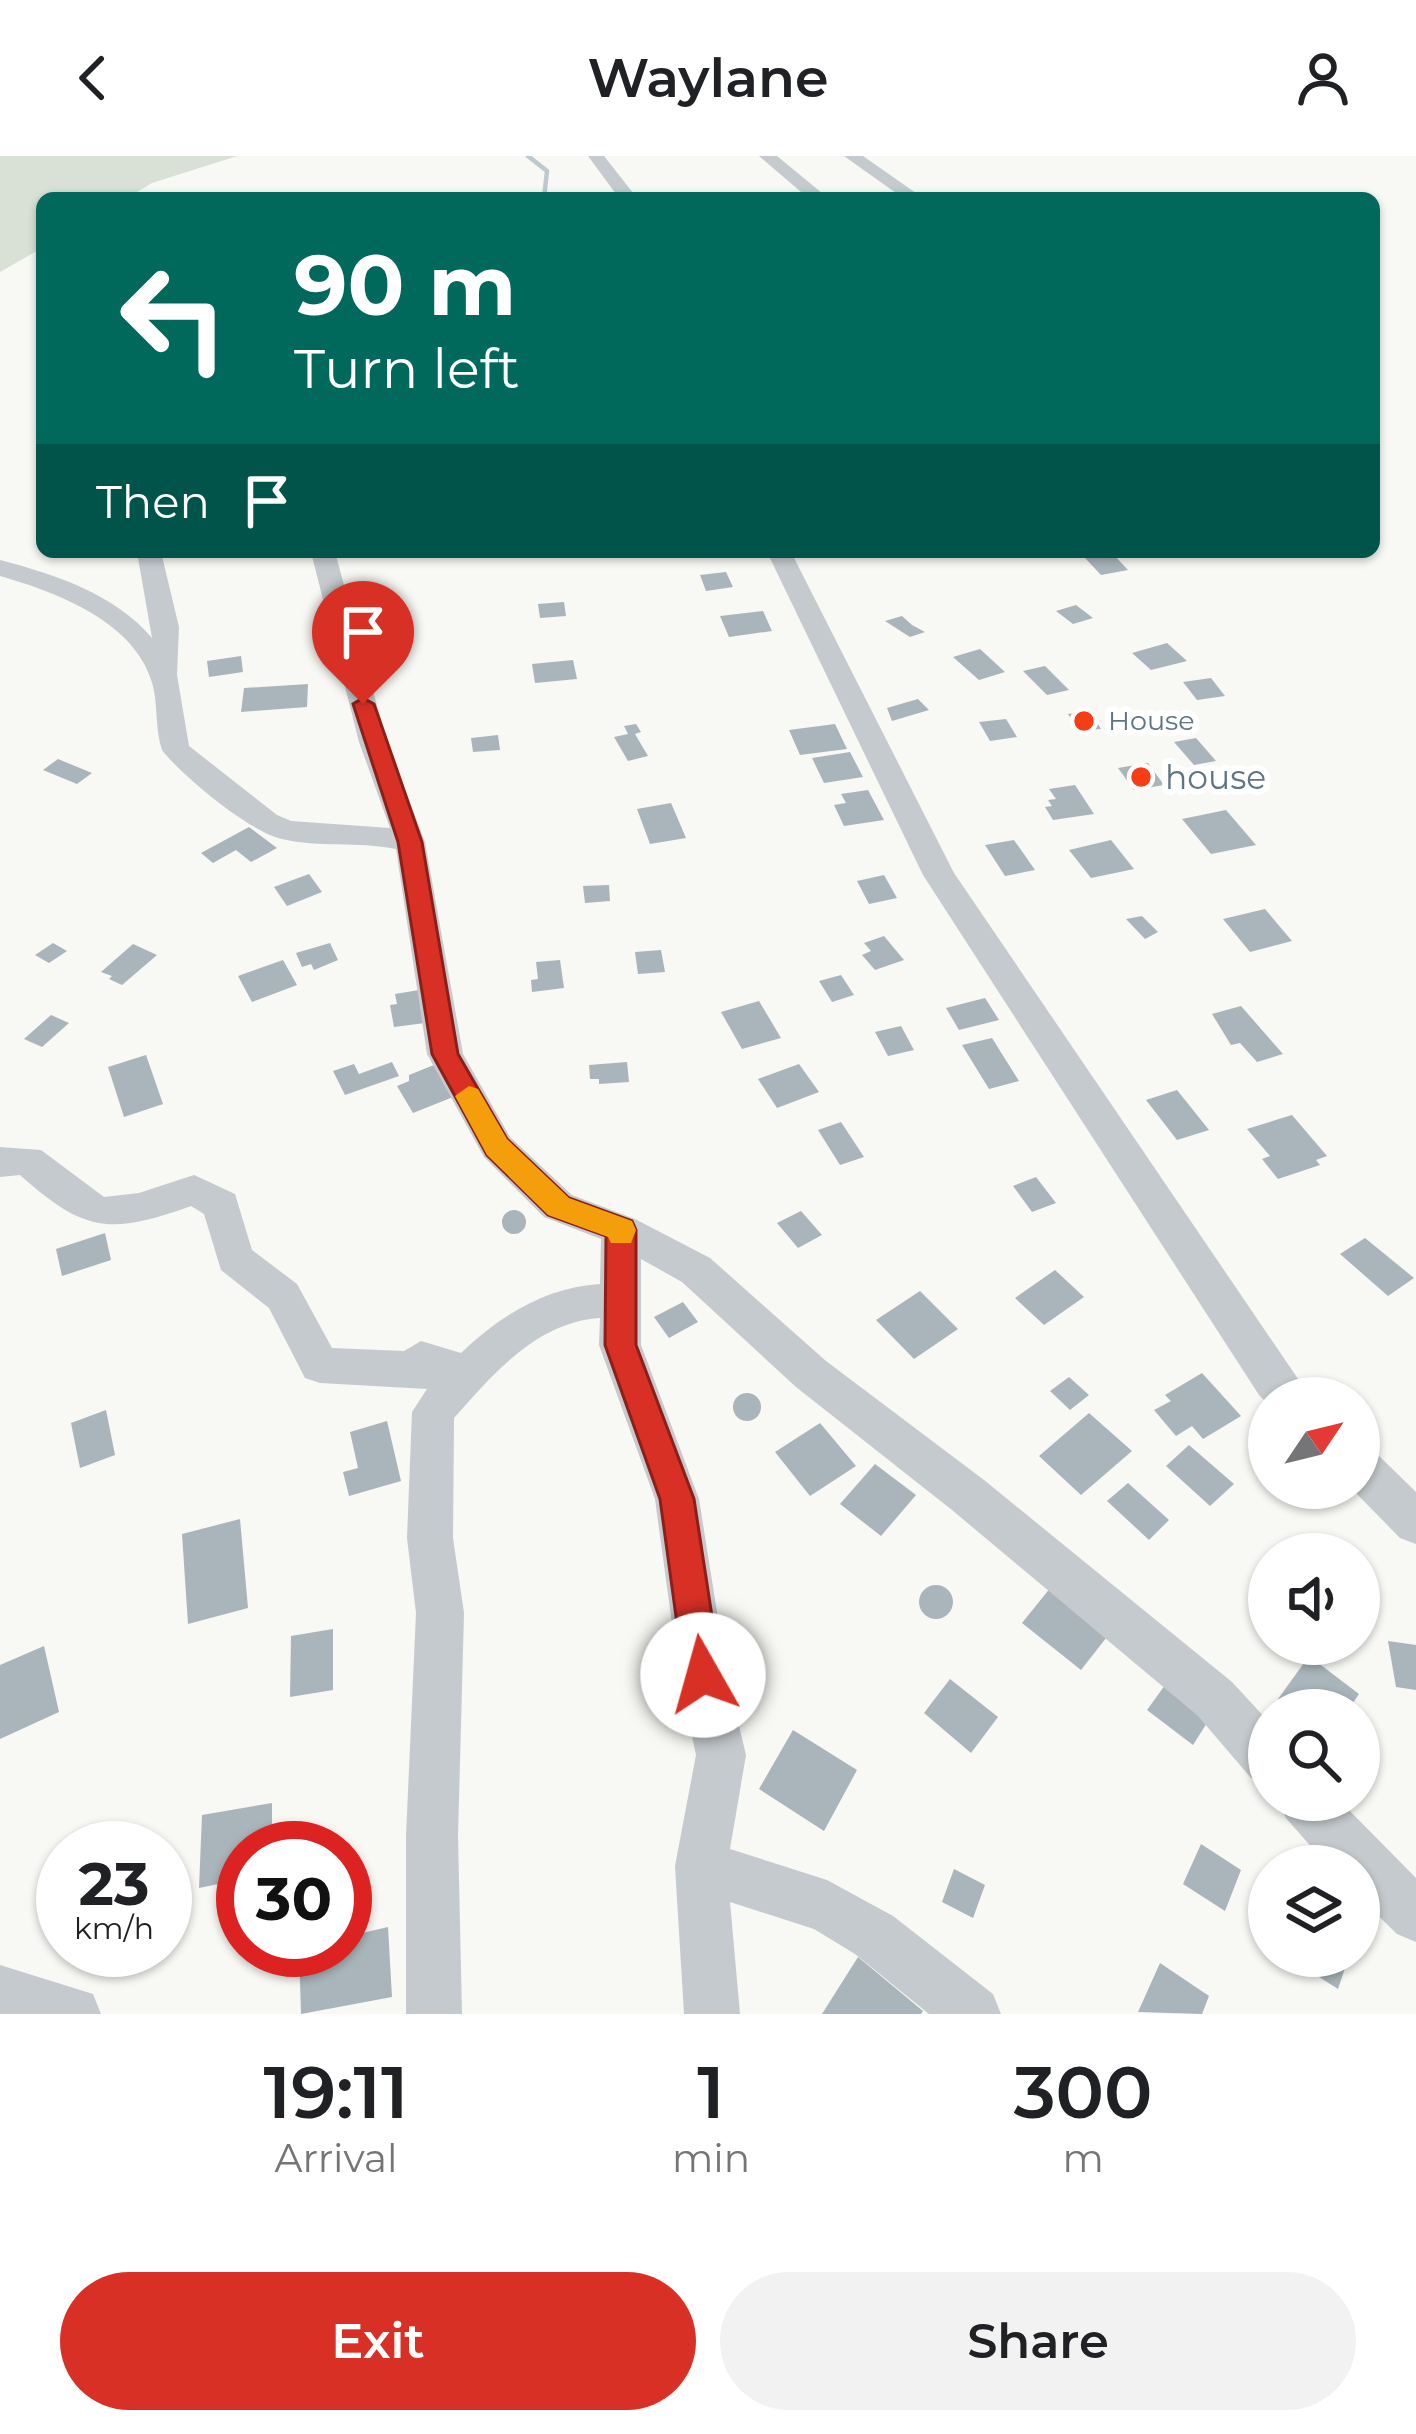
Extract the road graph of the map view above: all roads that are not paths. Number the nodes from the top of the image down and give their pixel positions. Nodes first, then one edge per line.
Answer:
1 (596, 156) edge
2 (767, 156) edge
3 (852, 156) edge
4 (623, 192) edge
5 (812, 192) edge
6 (905, 192) edge
7 (150, 558) edge
8 (325, 558) edge
9 (782, 558) edge
10 (0, 568) edge
11 (164, 676) junction
12 (410, 842) junction
13 (0, 1162) edge
14 (621, 1230) junction
15 (619, 1300) junction
16 (421, 1360) dead end
17 (468, 1373) junction
18 (1271, 1377) edge
19 (1380, 1487) edge
20 (1416, 1523) edge
21 (1248, 1736) edge
22 (1323, 1821) edge
23 (701, 1866) junction
24 (1416, 1915) edge
25 (0, 1993) edge
26 (73, 2014) edge
27 (434, 2014) edge
28 (712, 2014) edge
29 (973, 2014) edge

1 - 4 street
2 - 5 street
3 - 6 street
7 - 11 street
8 - 12 street
9 - 18 street
10 - 11 street
11 - 12 street
12 - 14 street
13 - 17 street
14 - 15 street
14 - 21 street
15 - 17 street
15 - 23 street
16 - 17 street
17 - 27 street
19 - 20 street
22 - 24 street
23 - 28 street
23 - 29 street
25 - 26 street

